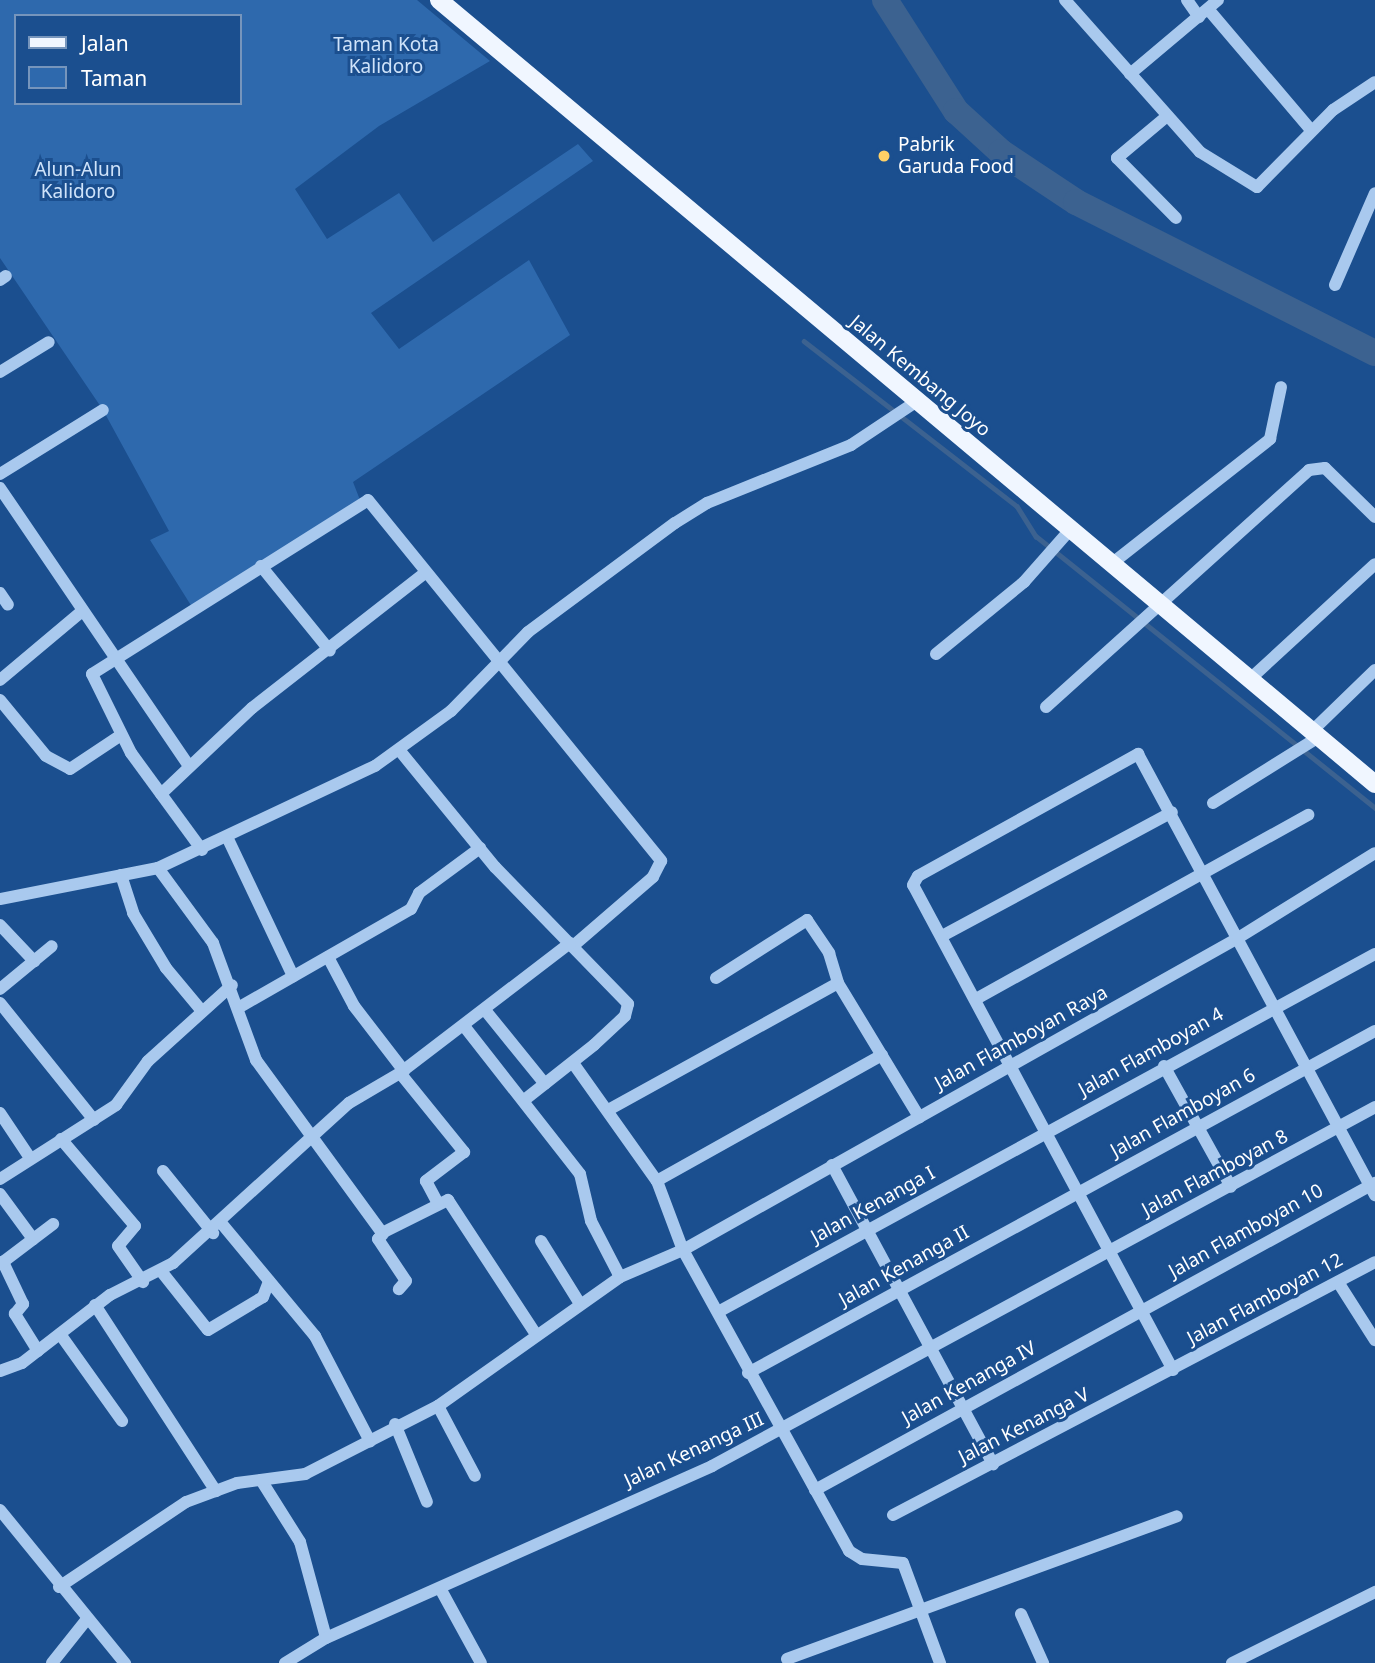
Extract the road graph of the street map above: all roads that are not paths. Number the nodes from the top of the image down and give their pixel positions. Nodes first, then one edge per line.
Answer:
1 (439, 0) edge
2 (1065, 0) edge
3 (1187, 0) edge
4 (1208, 9) edge
5 (1130, 74) junction
6 (1375, 82) edge
7 (1166, 117) junction
8 (1311, 130) junction
9 (1374, 198) edge
10 (1176, 218) dead end
11 (1335, 285) dead end
12 (49, 342) dead end
13 (0, 372) edge
14 (1281, 387) dead end
15 (917, 401) junction
16 (103, 410) dead end
17 (0, 474) edge
18 (0, 488) edge
19 (1375, 517) edge
20 (1069, 531) junction
21 (1375, 564) edge
22 (1110, 565) junction
23 (261, 566) junction
24 (425, 573) junction
25 (0, 593) edge
26 (1158, 603) junction
27 (8, 605) dead end
28 (81, 612) junction
29 (330, 651) junction
30 (936, 654) dead end
31 (114, 655) junction
32 (498, 664) junction
33 (1375, 670) edge
34 (0, 680) edge
35 (1249, 680) junction
36 (0, 700) edge
37 (1046, 707) dead end
38 (121, 735) junction
39 (1314, 735) junction
40 (400, 751) junction
41 (189, 766) junction
42 (1375, 784) edge
43 (161, 794) junction
44 (1213, 803) dead end
45 (1172, 813) junction
46 (1308, 815) dead end
47 (228, 839) junction
48 (480, 848) junction
49 (202, 850) junction
50 (1375, 853) edge
51 (158, 869) junction
52 (1205, 874) junction
53 (121, 875) junction
54 (0, 899) edge
55 (0, 925) edge
56 (942, 936) junction
57 (1238, 938) junction
58 (572, 944) junction
59 (52, 946) dead end
60 (1375, 954) edge
61 (328, 957) junction
62 (34, 961) junction
63 (293, 976) junction
64 (716, 978) dead end
65 (838, 983) junction
66 (232, 985) junction
67 (0, 989) edge
68 (976, 999) junction
69 (0, 1003) edge
70 (1275, 1007) junction
71 (239, 1008) junction
72 (201, 1010) junction
73 (485, 1010) junction
74 (464, 1026) junction
75 (1375, 1031) edge
76 (882, 1055) junction
77 (573, 1063) junction
78 (1011, 1066) junction
79 (1164, 1066) junction
80 (1308, 1068) junction
81 (402, 1072) junction
82 (545, 1084) junction
83 (523, 1101) junction
84 (1375, 1107) edge
85 (610, 1109) junction
86 (0, 1113) edge
87 (919, 1117) junction
88 (94, 1120) junction
89 (1198, 1127) junction
90 (1340, 1128) junction
91 (1046, 1132) junction
92 (312, 1137) junction
93 (61, 1139) junction
94 (30, 1158) junction
95 (832, 1165) junction
96 (163, 1171) dead end
97 (0, 1179) edge
98 (657, 1181) junction
99 (1231, 1187) junction
100 (1373, 1188) edge
101 (1078, 1193) junction
102 (0, 1194) edge
103 (437, 1202) junction
104 (52, 1224) dead end
105 (217, 1229) junction
106 (866, 1229) junction
107 (383, 1234) junction
108 (33, 1239) junction
109 (541, 1241) dead end
110 (682, 1250) junction
111 (1109, 1253) junction
112 (1375, 1262) edge
113 (161, 1271) junction
114 (620, 1277) junction
115 (270, 1281) junction
116 (143, 1282) junction
117 (1338, 1282) junction
118 (399, 1289) dead end
119 (899, 1290) junction
120 (580, 1304) junction
121 (95, 1306) junction
122 (1142, 1311) junction
123 (718, 1312) junction
124 (536, 1333) junction
125 (60, 1334) junction
126 (1375, 1340) edge
127 (932, 1350) junction
128 (38, 1351) junction
129 (1172, 1370) junction
130 (0, 1371) edge
131 (748, 1373) junction
132 (438, 1406) junction
133 (962, 1407) junction
134 (122, 1421) dead end
135 (395, 1424) junction
136 (779, 1431) junction
137 (370, 1441) junction
138 (993, 1464) junction
139 (475, 1476) dead end
140 (261, 1480) junction
141 (815, 1490) junction
142 (216, 1491) junction
143 (427, 1502) dead end
144 (0, 1510) edge
145 (893, 1515) dead end
146 (1177, 1516) dead end
147 (59, 1587) junction
148 (441, 1590) junction
149 (1375, 1592) edge
150 (923, 1614) junction
151 (1021, 1614) dead end
152 (87, 1619) junction
153 (326, 1638) junction
154 (787, 1659) dead end
155 (52, 1663) edge
156 (125, 1663) edge
157 (285, 1663) edge
158 (481, 1663) edge
159 (940, 1663) edge
160 (1043, 1663) edge
161 (1233, 1663) edge

1 - 15 main road, Jalan Kembang Joyo
2 - 5 street
3 - 4 street
4 - 5 street
4 - 8 street
5 - 7 street
6 - 8 street
7 - 8 street
7 - 10 street
9 - 11 street
12 - 13 street
14 - 22 street
15 - 20 main road, Jalan Kembang Joyo
15 - 32 street
16 - 17 street
18 - 28 street
19 - 26 street
20 - 22 main road, Jalan Kembang Joyo
20 - 30 street
21 - 35 street
22 - 26 main road, Jalan Kembang Joyo
23 - 24 street
23 - 29 street
23 - 31 street
24 - 29 street
24 - 32 street
25 - 27 street
26 - 35 main road, Jalan Kembang Joyo
26 - 37 street
28 - 31 street
28 - 34 street
29 - 41 street
31 - 38 street
31 - 41 street
32 - 40 street
32 - 58 street
33 - 39 street
35 - 39 main road, Jalan Kembang Joyo
36 - 38 street
38 - 43 street
39 - 42 main road, Jalan Kembang Joyo
39 - 44 street
40 - 47 street
40 - 48 street
41 - 43 street
43 - 49 street
45 - 52 street
45 - 56 street
45 - 56 street
46 - 52 street
47 - 49 street
47 - 63 street
48 - 58 street
48 - 61 street
49 - 51 street
50 - 57 street, Jalan Flamboyan Raya
51 - 53 street
51 - 66 street
52 - 57 street
52 - 68 street
53 - 54 street
53 - 72 street
55 - 62 street
56 - 68 street
57 - 70 street
57 - 78 street, Jalan Flamboyan Raya
58 - 73 street
58 - 77 street
59 - 62 street
60 - 70 street, Jalan Flamboyan 4
61 - 63 street
61 - 81 street
62 - 67 street
63 - 71 street
64 - 65 street
65 - 76 street
65 - 85 street
66 - 71 street
66 - 72 street
68 - 78 street
69 - 88 street
70 - 79 street, Jalan Flamboyan 4
70 - 80 street
71 - 92 street
72 - 88 street
73 - 74 street
73 - 82 street
74 - 81 street
74 - 83 street
75 - 80 street, Jalan Flamboyan 6
76 - 87 street
76 - 98 street
77 - 82 street
77 - 85 street
78 - 87 street, Jalan Flamboyan Raya
78 - 91 street
79 - 89 street
79 - 91 street, Jalan Flamboyan 4
80 - 89 street, Jalan Flamboyan 6
80 - 90 street
81 - 92 street
81 - 103 street
82 - 83 street
83 - 114 street
84 - 90 street, Jalan Flamboyan 8
85 - 98 street
86 - 94 street
87 - 95 street, Jalan Flamboyan Raya
88 - 93 street
89 - 99 street
89 - 101 street, Jalan Flamboyan 6
90 - 99 street, Jalan Flamboyan 8
90 - 100 street
91 - 101 street
91 - 106 street, Jalan Kenanga I
92 - 105 street
92 - 107 street
93 - 94 street
93 - 116 street
94 - 97 street
95 - 106 street
95 - 110 street, Jalan Flamboyan Raya
96 - 105 street
98 - 110 street
99 - 111 street, Jalan Flamboyan 8
100 - 122 street, Jalan Flamboyan 10
101 - 111 street
101 - 119 street, Jalan Kenanga II
102 - 108 street
103 - 107 street
103 - 124 street
104 - 108 street
105 - 113 street
105 - 115 street
106 - 119 street
106 - 123 street, Jalan Kenanga I
107 - 118 street
108 - 128 street
109 - 120 street
110 - 114 street, Jalan Flamboyan Raya
110 - 123 street
111 - 122 street
111 - 127 street, Jalan Kenanga III
112 - 117 street, Jalan Flamboyan 12
113 - 115 street
113 - 116 street
114 - 120 street, Jalan Flamboyan Raya
115 - 137 street
116 - 121 street
117 - 126 street
117 - 129 street, Jalan Flamboyan 12
119 - 127 street
119 - 131 street, Jalan Kenanga II
120 - 124 street, Jalan Flamboyan Raya
121 - 125 street
121 - 142 street
122 - 129 street
122 - 133 street, Jalan Kenanga IV
123 - 131 street
124 - 132 street, Jalan Flamboyan Raya
125 - 128 street
125 - 134 street
127 - 133 street
127 - 136 street, Jalan Kenanga III
128 - 130 street
129 - 138 street, Jalan Kenanga V
131 - 136 street
132 - 135 street, Jalan Flamboyan Raya
132 - 139 street
133 - 138 street
133 - 141 street, Jalan Kenanga IV
135 - 137 street, Jalan Flamboyan Raya
135 - 143 street
136 - 141 street
136 - 148 street, Jalan Kenanga III
137 - 140 street, Jalan Flamboyan Raya
138 - 145 street, Jalan Kenanga V
140 - 142 street, Jalan Flamboyan Raya
140 - 153 street
141 - 150 street
142 - 147 street, Jalan Flamboyan Raya
144 - 147 street
146 - 150 street
147 - 152 street
148 - 153 street, Jalan Kenanga III
148 - 158 street
149 - 161 street
150 - 154 street
150 - 159 street
151 - 160 street
152 - 155 street
152 - 156 street
153 - 157 street, Jalan Kenanga III

